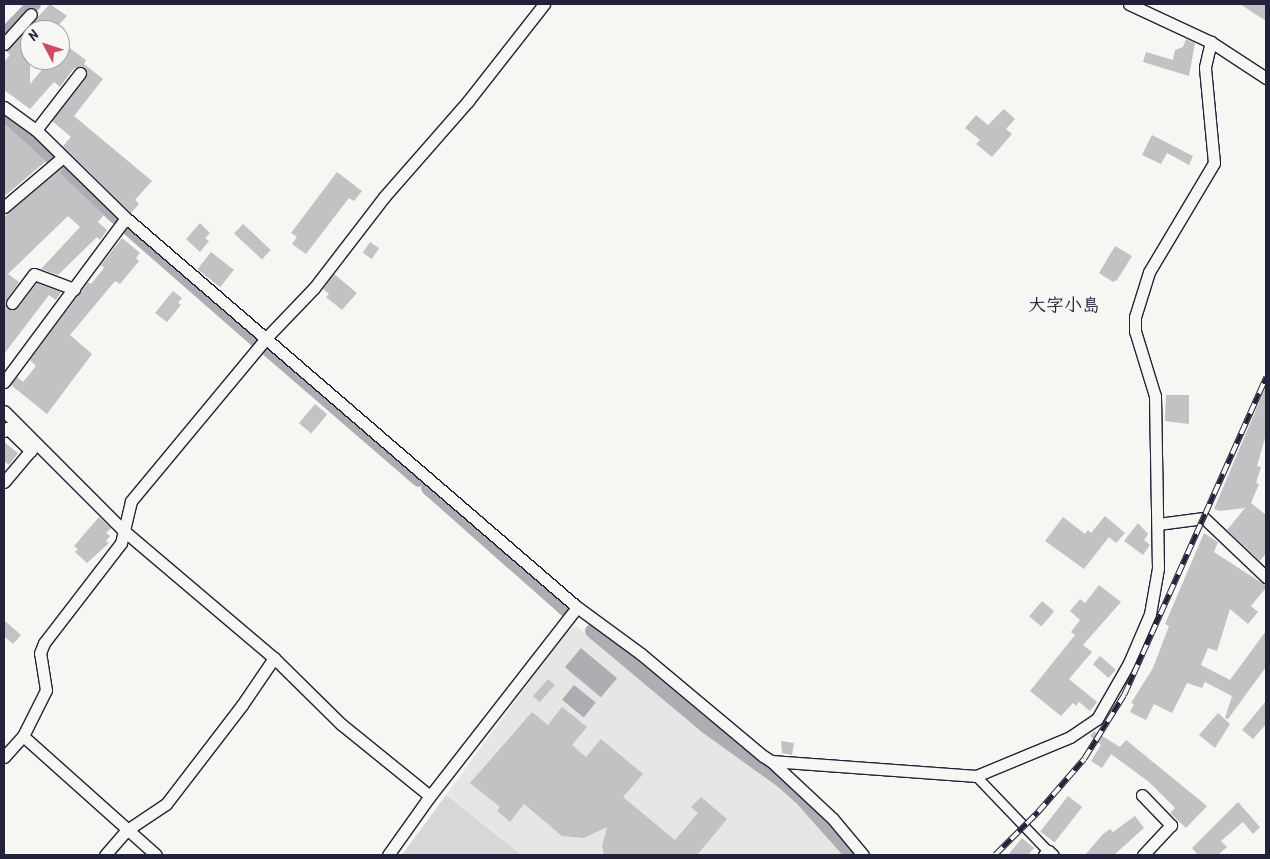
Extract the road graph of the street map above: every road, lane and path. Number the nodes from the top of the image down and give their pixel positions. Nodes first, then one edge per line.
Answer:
1 (544, 4) edge
2 (1129, 4) edge
3 (31, 14) dead end
4 (1210, 42) junction
5 (4, 44) edge
6 (80, 73) dead end
7 (1266, 78) edge
8 (4, 107) edge
9 (36, 130) junction
10 (64, 157) junction
11 (5, 202) edge
12 (126, 218) junction
13 (74, 289) junction
14 (12, 303) dead end
15 (266, 338) junction
16 (4, 382) edge
17 (4, 411) edge
18 (4, 431) edge
19 (34, 447) junction
20 (4, 482) edge
21 (1158, 524) junction
22 (123, 530) junction
23 (1266, 577) edge
24 (577, 608) junction
25 (274, 658) junction
26 (23, 736) junction
27 (4, 757) edge
28 (771, 761) junction
29 (976, 776) junction
30 (1142, 795) dead end
31 (430, 796) junction
32 (128, 830) junction
33 (1049, 854) edge
34 (105, 855) edge
35 (156, 855) edge
36 (388, 855) edge
37 (863, 855) edge
38 (1143, 855) edge

1 - 15 street
2 - 4 street
3 - 5 street
4 - 7 street
4 - 21 street
6 - 9 street
8 - 9 street
9 - 10 street
10 - 11 street
10 - 12 street
12 - 13 street
12 - 15 street
13 - 14 street
13 - 16 street
15 - 22 street
15 - 24 street
17 - 19 street
18 - 19 street
19 - 20 street
19 - 22 street
21 - 23 street
21 - 29 street
22 - 25 street
22 - 26 street
24 - 28 street
24 - 31 street
25 - 31 street
25 - 32 street
26 - 27 street
26 - 32 street
28 - 29 street
28 - 37 street
29 - 33 street
30 - 38 street
31 - 36 street
32 - 34 street
32 - 35 street

